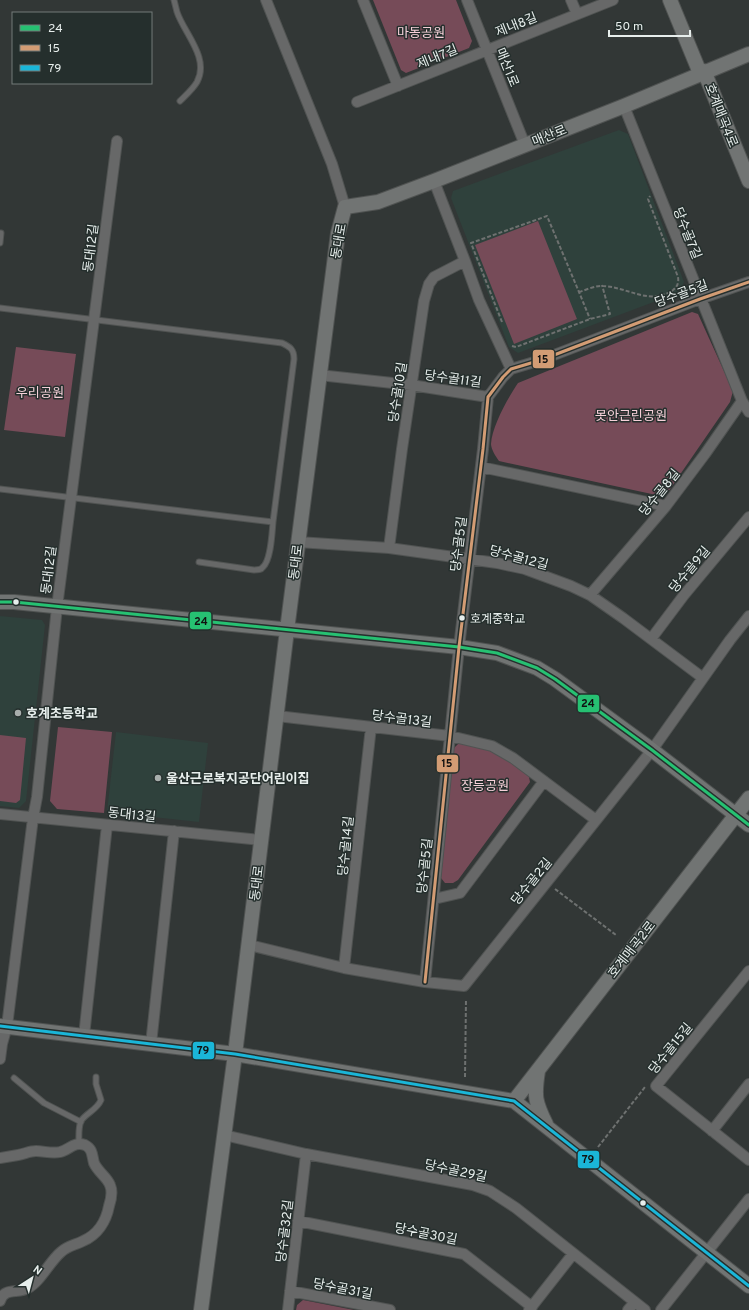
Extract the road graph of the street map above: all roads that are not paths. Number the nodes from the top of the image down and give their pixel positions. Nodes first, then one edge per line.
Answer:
1 (174, 0) edge
2 (266, 0) edge
3 (363, 0) edge
4 (467, 0) edge
5 (571, 0) edge
6 (613, 0) edge
7 (670, 0) edge
8 (577, 14) junction
9 (487, 50) junction
10 (749, 54) edge
11 (702, 72) junction
12 (398, 86) junction
13 (180, 101) dead end
14 (357, 102) dead end
15 (624, 106) junction
16 (117, 140) dead end
17 (525, 145) junction
18 (434, 181) junction
19 (749, 181) edge
20 (345, 207) junction
21 (1, 233) dead end
22 (0, 243) edge
23 (465, 261) junction
24 (749, 282) edge
25 (700, 299) junction
26 (0, 308) edge
27 (94, 319) junction
28 (511, 369) junction
29 (319, 375) junction
30 (411, 385) junction
31 (488, 396) junction
32 (742, 401) junction
33 (749, 412) edge
34 (481, 467) junction
35 (0, 489) edge
36 (71, 498) junction
37 (666, 506) junction
38 (749, 517) edge
39 (273, 522) junction
40 (298, 542) junction
41 (389, 548) junction
42 (469, 559) junction
43 (199, 562) dead end
44 (590, 595) junction
45 (0, 602) edge
46 (57, 607) junction
47 (749, 616) edge
48 (287, 630) junction
49 (651, 639) junction
50 (458, 647) junction
51 (703, 678) junction
52 (277, 716) junction
53 (372, 727) junction
54 (450, 736) junction
55 (652, 750) junction
56 (544, 781) junction
57 (749, 798) edge
58 (0, 814) edge
59 (736, 815) junction
60 (33, 818) junction
61 (596, 820) junction
62 (107, 825) junction
63 (749, 825) edge
64 (174, 832) junction
65 (261, 840) junction
66 (434, 899) junction
67 (249, 945) junction
68 (344, 968) junction
69 (749, 971) edge
70 (425, 982) junction
71 (3, 1026) edge
72 (84, 1036) junction
73 (151, 1044) junction
74 (235, 1054) junction
75 (0, 1059) edge
76 (538, 1069) junction
77 (96, 1077) dead end
78 (14, 1078) dead end
79 (749, 1084) edge
80 (514, 1101) junction
81 (81, 1122) junction
82 (547, 1127) junction
83 (712, 1131) junction
84 (224, 1135) junction
85 (79, 1144) junction
86 (306, 1154) junction
87 (0, 1158) edge
88 (749, 1160) edge
89 (749, 1199) edge
90 (298, 1221) junction
91 (707, 1253) junction
92 (573, 1254) junction
93 (749, 1286) edge
94 (290, 1292) junction
95 (0, 1301) edge
96 (635, 1302) junction
97 (530, 1308) edge
98 (201, 1310) edge
99 (288, 1310) edge
100 (390, 1310) edge
101 (628, 1310) edge
102 (645, 1310) edge
103 (661, 1310) edge

1 - 13 lane
2 - 20 street, 동대로
3 - 12 street
4 - 9 street, 매산1로
5 - 8 street
6 - 8 street, 제내8길
7 - 11 street, 호계매곡4로
8 - 9 street, 제내8길
9 - 12 street, 제내7길
9 - 17 street, 매산1로
10 - 11 street, 매산로
11 - 15 street, 매산로
11 - 19 street, 호계매곡4로
12 - 14 street, 제내7길
15 - 17 street, 매산로
15 - 25 street, 당수골7길
16 - 27 street, 동대12길
17 - 18 street, 매산로
18 - 20 street, 매산로
18 - 23 street
20 - 29 street, 동대로
21 - 22 lane
23 - 28 street
23 - 30 street, 당수골10길
24 - 25 street, 당수골5길
25 - 28 street, 당수골5길
25 - 32 street, 당수골7길
26 - 27 lane
27 - 36 street, 동대12길
27 - 39 lane
28 - 31 street
29 - 30 street, 당수골11길
29 - 40 street, 동대로
30 - 31 street, 당수골11길
30 - 41 street, 당수골10길
31 - 34 street, 당수골5길
32 - 33 street, 당수골7길
32 - 37 street, 당수골8길
34 - 37 street
34 - 42 street, 당수골5길
35 - 36 lane
36 - 39 lane
36 - 46 street, 동대12길
37 - 44 street, 당수골8길
38 - 49 street, 당수골9길
39 - 43 lane
40 - 41 street, 당수골12길
40 - 48 street, 동대로
41 - 42 street, 당수골12길
42 - 44 street, 당수골12길
42 - 50 street, 당수골5길
44 - 49 street, 당수골12길
45 - 46 street
46 - 48 street
46 - 60 street, 동대12길
47 - 51 street, 당수골2길
48 - 50 street
48 - 52 street, 동대로
49 - 51 street, 당수골12길
50 - 54 street, 당수골5길
50 - 55 street
51 - 55 street, 당수골2길
52 - 53 street, 당수골13길
52 - 65 street, 동대로
53 - 54 street, 당수골13길
53 - 68 street, 당수골14길
54 - 56 street, 당수골13길
54 - 66 street, 당수골5길
55 - 59 street
55 - 61 street, 당수골2길
56 - 61 street, 당수골13길
56 - 66 street
57 - 59 street, 호계매곡2로
58 - 60 street, 동대13길
59 - 63 street
59 - 76 street, 호계매곡2로
60 - 62 street, 동대13길
60 - 71 street, 동대12길
61 - 70 street, 당수골2길
62 - 64 street, 동대13길
62 - 72 street
64 - 65 street, 동대13길
64 - 73 street
65 - 67 street, 동대로
66 - 70 street, 당수골5길
67 - 68 street, 당수골2길
67 - 74 street, 동대로
68 - 70 street, 당수골2길
69 - 83 street, 당수골15길
71 - 72 street
71 - 75 street, 동대12길
72 - 73 street
73 - 74 street
74 - 80 street
74 - 84 street, 동대로
76 - 80 street, 호계매곡2로
76 - 82 street
77 - 81 lane
78 - 81 lane
79 - 83 street
80 - 82 street
81 - 85 lane
82 - 91 street
83 - 88 street, 당수골15길
84 - 86 street, 당수골29길
84 - 98 street, 동대로
85 - 87 street
85 - 95 street
86 - 90 street, 당수골32길
86 - 92 street, 당수골29길
89 - 91 street
90 - 94 street, 당수골32길
90 - 97 street, 당수골30길
91 - 93 street
91 - 103 street
92 - 96 street, 당수골29길
92 - 97 street
94 - 99 street, 당수골32길
94 - 100 street, 당수골31길
96 - 101 street
96 - 102 street, 당수골29길

